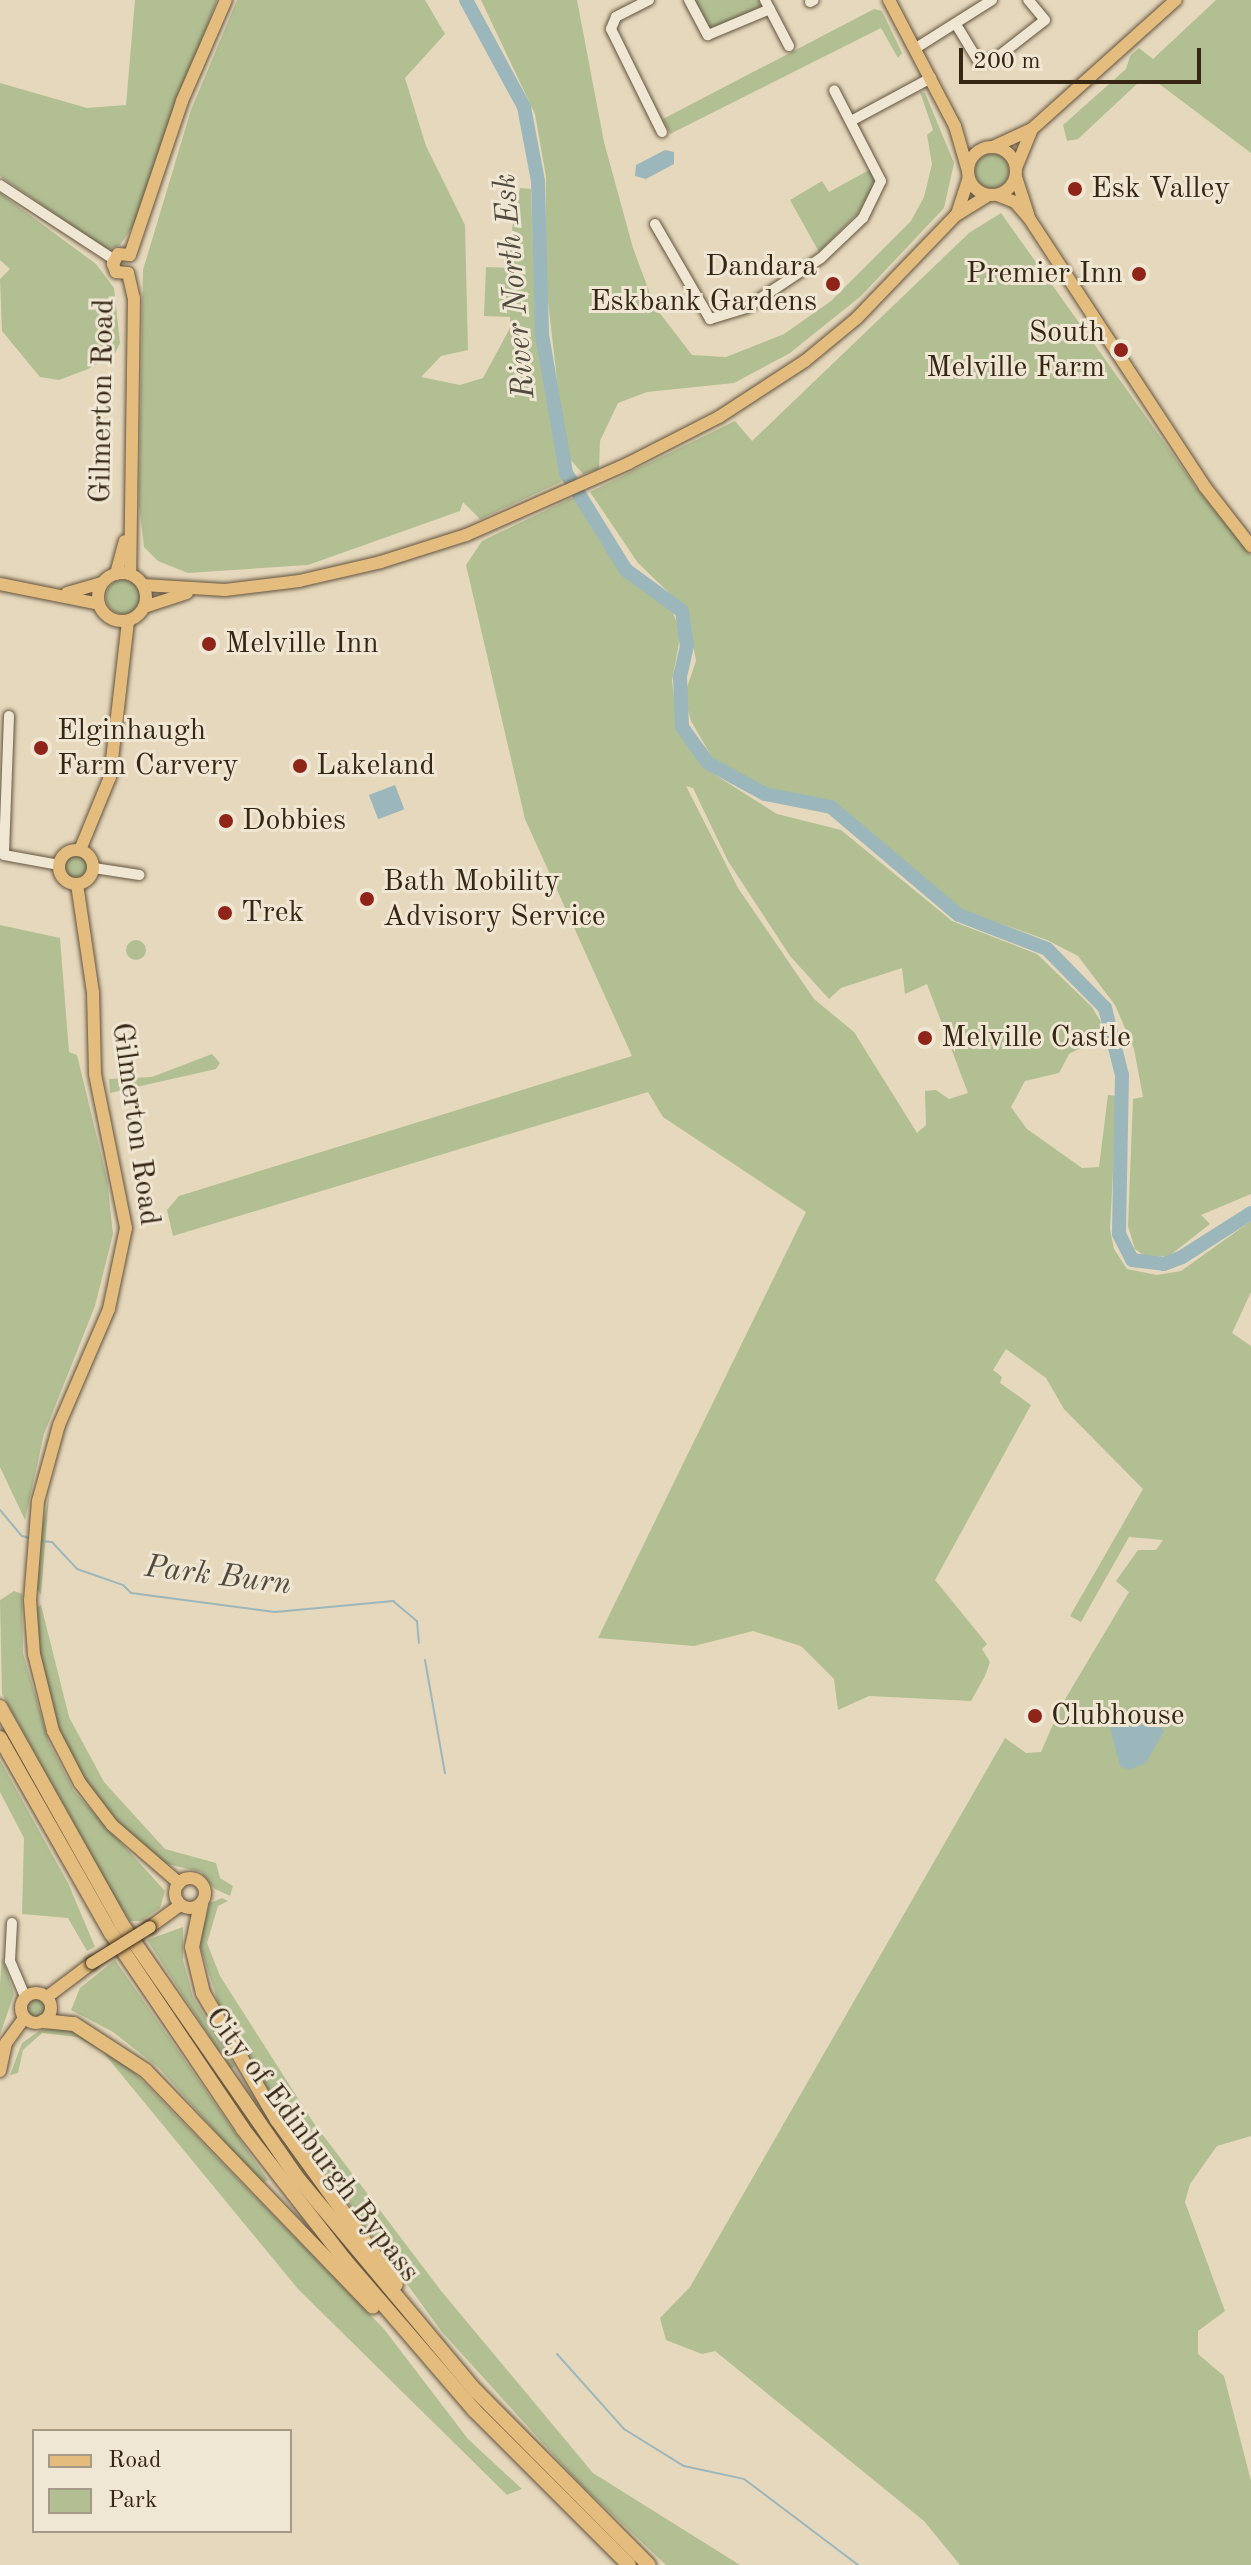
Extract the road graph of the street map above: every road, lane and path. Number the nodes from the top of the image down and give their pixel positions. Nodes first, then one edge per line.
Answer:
1 (226, 0) edge
2 (649, 0) edge
3 (689, 0) edge
4 (889, 0) edge
5 (992, 0) edge
6 (1028, 0) edge
7 (1176, 0) edge
8 (767, 4) edge
9 (957, 26) junction
10 (789, 46) dead end
11 (916, 48) junction
12 (931, 78) junction
13 (834, 90) dead end
14 (851, 121) junction
15 (955, 126) junction
16 (1032, 129) junction
17 (662, 132) dead end
18 (990, 147) junction
19 (1016, 172) junction
20 (969, 174) junction
21 (0, 185) edge
22 (992, 195) junction
23 (955, 216) junction
24 (1029, 218) junction
25 (655, 224) dead end
26 (130, 255) junction
27 (113, 259) junction
28 (128, 273) junction
29 (128, 530) junction
30 (1251, 546) edge
31 (116, 574) junction
32 (130, 574) junction
33 (102, 583) junction
34 (0, 584) edge
35 (143, 585) junction
36 (194, 591) junction
37 (65, 593) junction
38 (99, 604) junction
39 (144, 607) junction
40 (114, 620) junction
41 (128, 621) junction
42 (121, 651) junction
43 (9, 716) dead end
44 (80, 850) junction
45 (59, 865) junction
46 (94, 868) junction
47 (139, 875) dead end
48 (77, 884) junction
49 (0, 1707) edge
50 (0, 1738) edge
51 (179, 1883) junction
52 (201, 1904) junction
53 (180, 1905) junction
54 (12, 1923) dead end
55 (25, 1996) junction
56 (47, 1997) junction
57 (24, 2018) junction
58 (44, 2021) junction
59 (0, 2071) edge
60 (476, 2391) junction
61 (474, 2410) junction
62 (629, 2565) edge
63 (649, 2565) edge

1 - 26 main road, Gilmerton Road
2 - 17 street
3 - 8 street
4 - 11 main road
5 - 9 street
6 - 9 street
7 - 16 main road
8 - 10 street
9 - 11 street
11 - 12 main road
12 - 14 street
12 - 15 main road
13 - 14 street
14 - 25 street
15 - 18 main road
15 - 20 main road
16 - 18 main road
16 - 19 main road
18 - 19 main road
18 - 20 main road
19 - 22 main road
19 - 24 main road
20 - 22 main road
20 - 23 main road
21 - 27 street
22 - 23 main road
22 - 24 main road
23 - 36 main road
24 - 30 main road
26 - 27 main road
26 - 28 main road, Gilmerton Road
27 - 28 main road
28 - 29 main road, Gilmerton Road
29 - 31 main road, Gilmerton Road
29 - 32 main road, Gilmerton Road
31 - 32 main road
31 - 33 main road
32 - 35 main road
33 - 37 main road
33 - 38 main road
34 - 37 main road
35 - 36 main road
35 - 39 main road
36 - 39 main road
37 - 38 main road
38 - 40 main road
39 - 41 main road
40 - 41 main road
40 - 42 main road
41 - 42 main road
42 - 44 main road
43 - 45 street
44 - 45 main road
44 - 46 main road
45 - 48 main road
46 - 47 street
46 - 48 main road
48 - 51 main road, Gilmerton Road
49 - 60 highway, City of Edinburgh Bypass
50 - 61 highway, City of Edinburgh Bypass
51 - 52 main road
51 - 53 main road
52 - 53 main road
52 - 60 highway
53 - 56 main road, bridge
54 - 55 street
55 - 56 main road
55 - 57 main road
56 - 58 main road
57 - 58 main road
57 - 59 main road
58 - 61 highway
60 - 63 highway, City of Edinburgh Bypass
61 - 62 highway, City of Edinburgh Bypass

